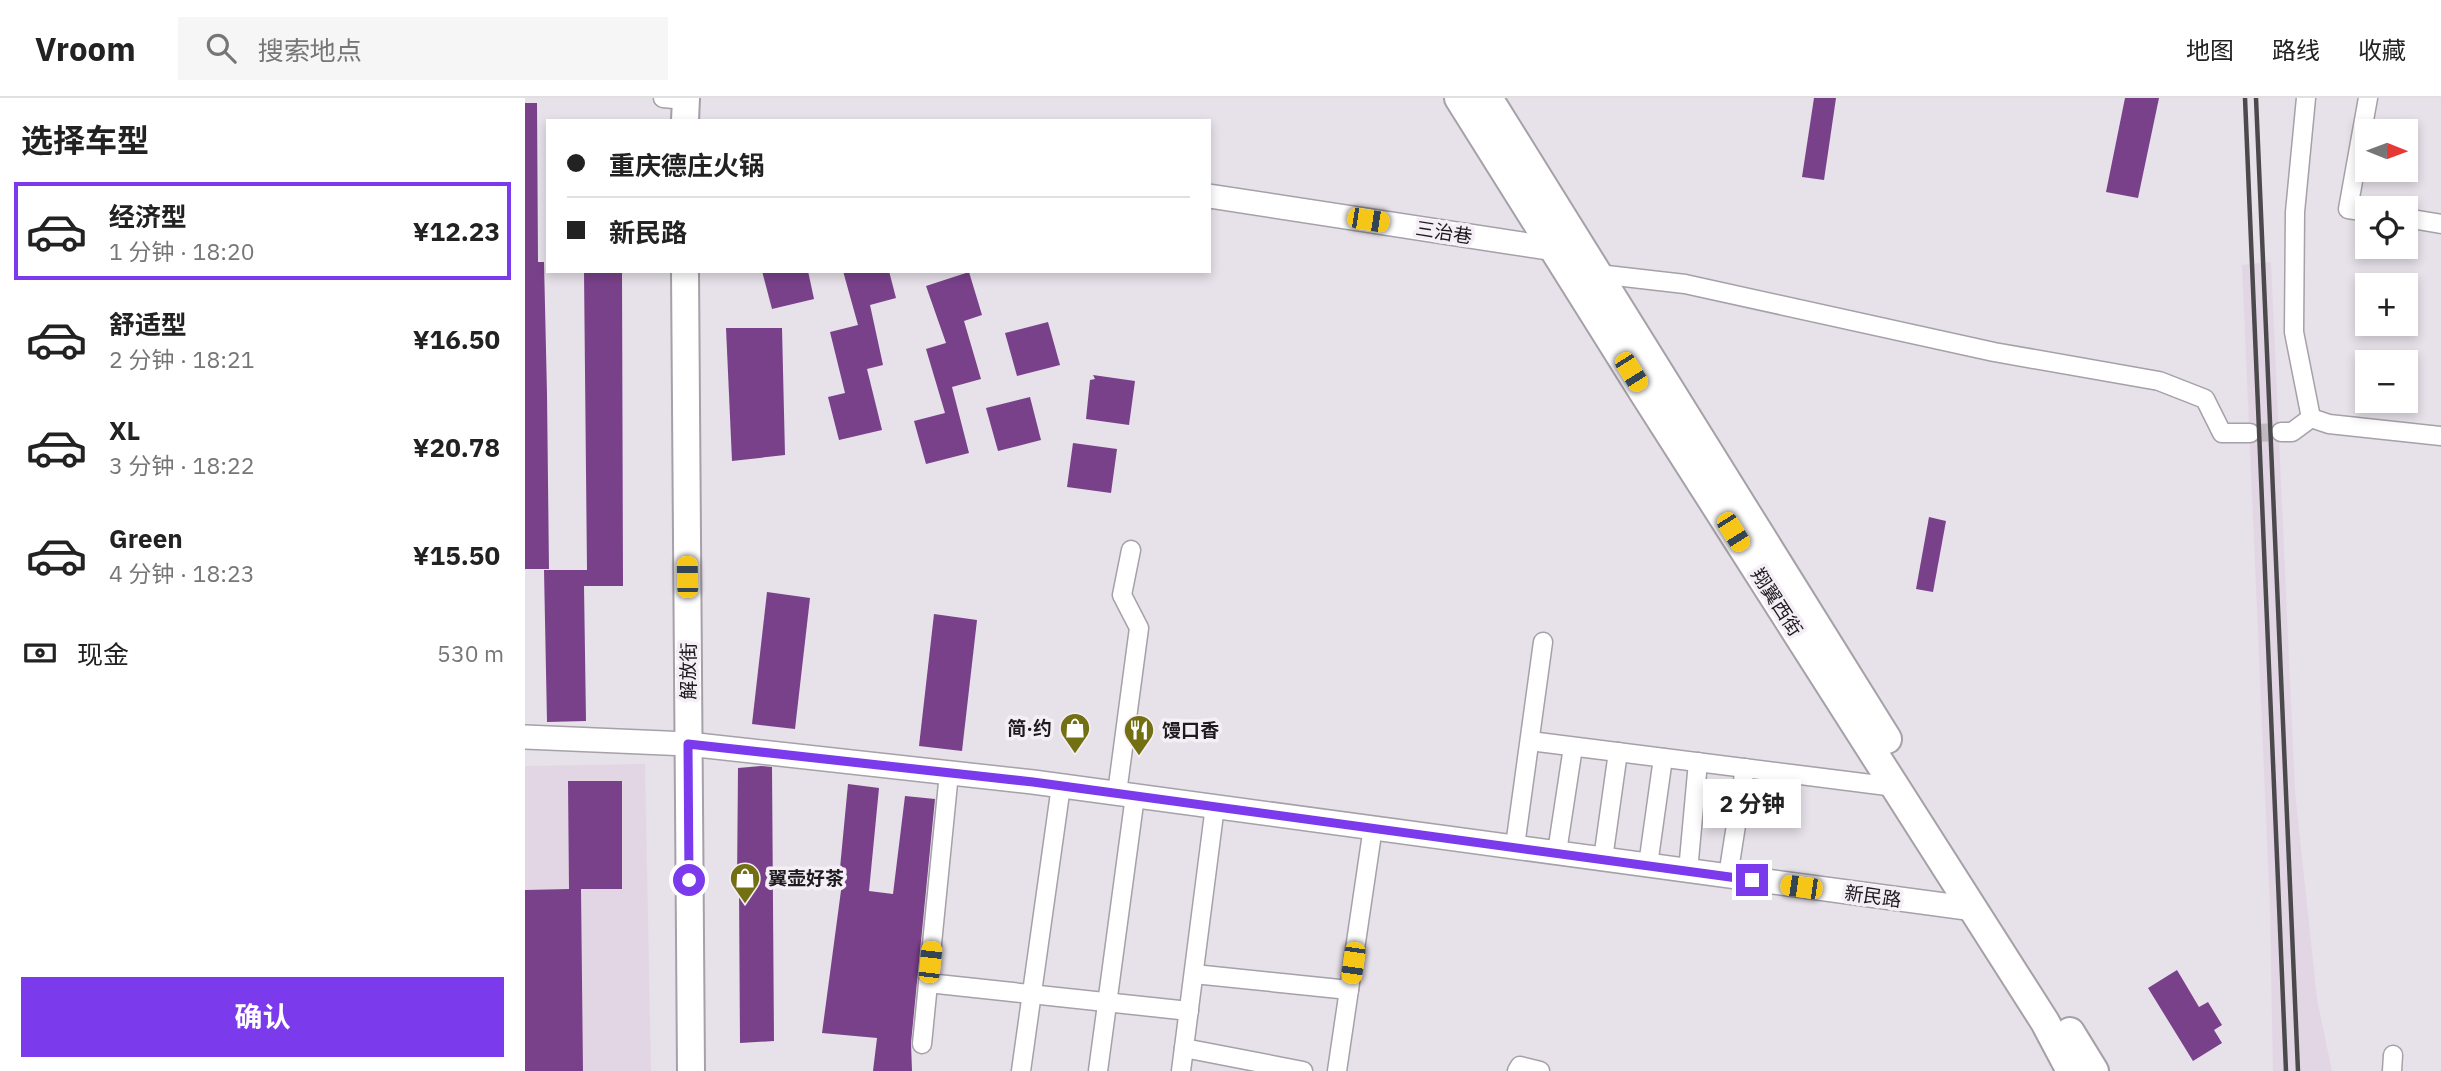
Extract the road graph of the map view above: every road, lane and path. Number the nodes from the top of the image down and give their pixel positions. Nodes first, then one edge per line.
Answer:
1 (1459, 98) edge
2 (1488, 98) edge
3 (2306, 98) edge
4 (2368, 98) edge
5 (1211, 196) edge
6 (2355, 210) edge
7 (2418, 220) edge
8 (2441, 224) edge
9 (1554, 249) junction
10 (673, 273) edge
11 (685, 273) edge
12 (1598, 274) junction
13 (2311, 418) junction
14 (2281, 432) tunnel mouth
15 (2250, 433) tunnel mouth
16 (2441, 436) edge
17 (1131, 550) dead end
18 (1543, 642) dead end
19 (525, 737) edge
20 (1530, 741) junction
21 (682, 744) junction
22 (1573, 747) junction
23 (1618, 752) junction
24 (1663, 758) junction
25 (1698, 762) junction
26 (1745, 768) junction
27 (949, 773) junction
28 (1061, 786) junction
29 (1895, 787) junction
30 (1126, 794) junction
31 (1215, 806) junction
32 (1373, 827) junction
33 (1515, 846) junction
34 (1557, 852) junction
35 (1603, 859) junction
36 (1648, 865) junction
37 (1688, 871) junction
38 (1728, 876) junction
39 (1974, 909) junction
40 (1194, 974) junction
41 (928, 983) junction
42 (1349, 990) junction
43 (1032, 994) junction
44 (1107, 1002) junction
45 (1189, 1011) junction
46 (922, 1044) dead end
47 (1184, 1048) junction
48 (2088, 1070) edge
49 (678, 1071) edge
50 (691, 1071) edge
51 (1021, 1071) edge
52 (1098, 1071) edge
53 (1181, 1071) edge
54 (1303, 1071) edge
55 (1337, 1071) edge
56 (1517, 1071) edge
57 (1540, 1071) edge

1 - 9 main road, 翔翼西街
2 - 12 main road, 翔翼西街
3 - 13 street
4 - 6 street
5 - 9 street, 三治巷
7 - 8 street
9 - 29 main road, 翔翼西街
10 - 21 main road
11 - 21 main road, 解放街
12 - 15 street
12 - 48 main road, 翔翼西街
13 - 14 street
13 - 16 street
17 - 30 street
18 - 20 street
19 - 21 street, 新民路
20 - 22 street
20 - 33 street
21 - 27 street, 新民路
21 - 49 main road
21 - 50 main road, 解放街
22 - 23 street
22 - 34 street
23 - 24 street
23 - 35 street
24 - 25 street
24 - 36 street
25 - 26 street
25 - 37 street
26 - 29 street
26 - 38 street
27 - 28 street, 新民路
27 - 41 street
28 - 30 street, 新民路
28 - 43 street
29 - 39 main road, 翔翼西街
30 - 31 street, 新民路
30 - 44 street
31 - 32 street, 新民路
31 - 40 street
32 - 33 street, 新民路
32 - 42 street
33 - 34 street, 新民路
34 - 35 street, 新民路
35 - 36 street, 新民路
36 - 37 street, 新民路
37 - 38 street, 新民路
38 - 39 street, 新民路
39 - 48 main road, 翔翼西街
40 - 42 street
40 - 45 street
41 - 43 street
41 - 46 street
42 - 55 street
43 - 44 street
43 - 51 street
44 - 45 street
44 - 52 street
45 - 47 street
47 - 53 street
47 - 54 street
56 - 57 street

